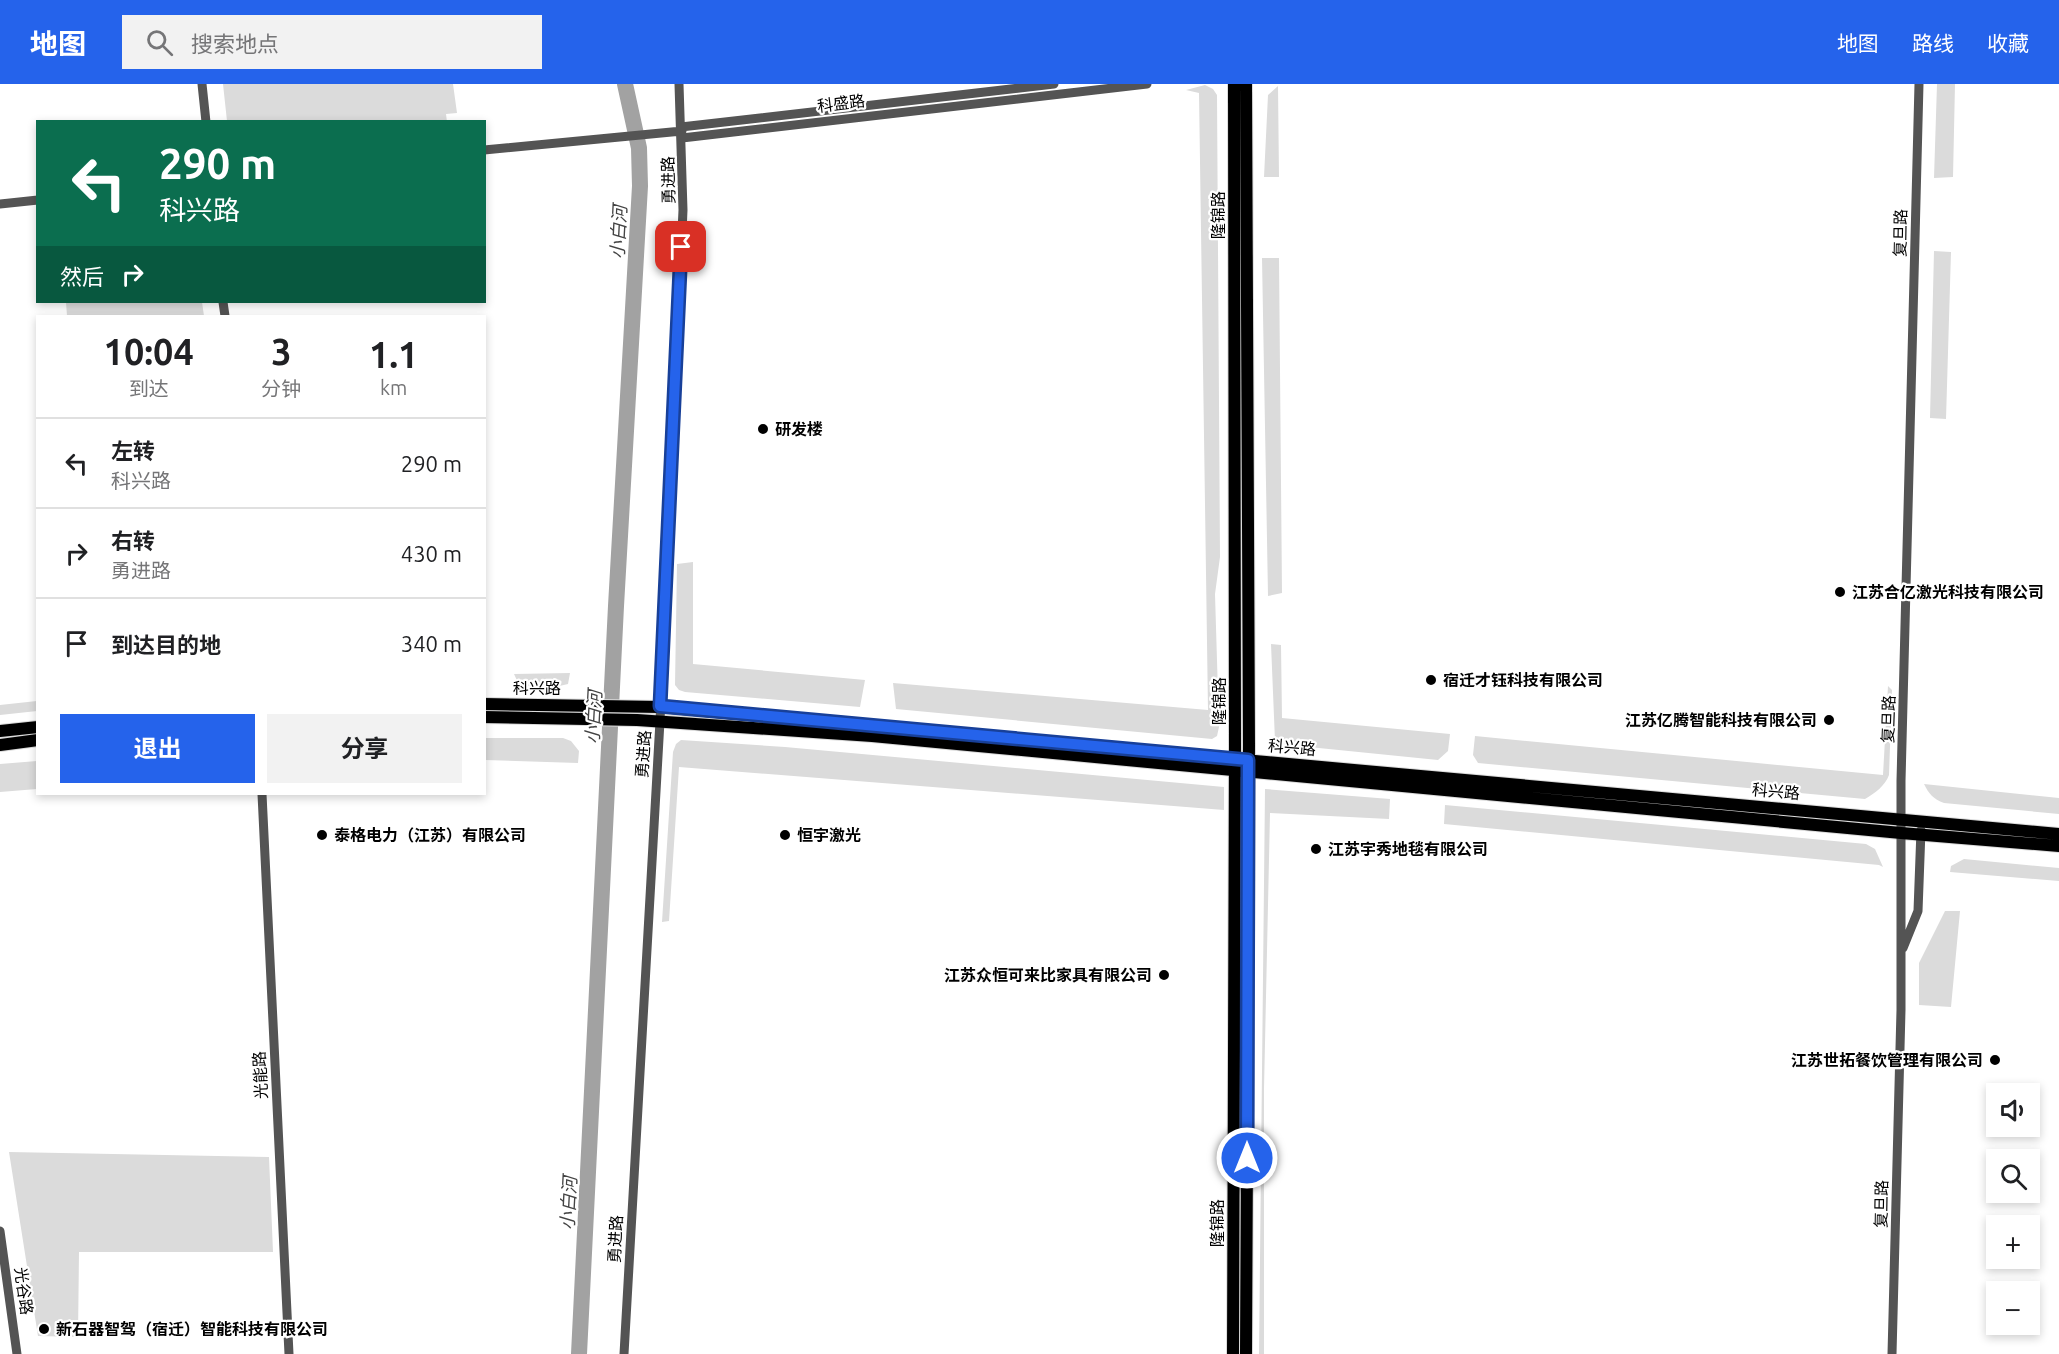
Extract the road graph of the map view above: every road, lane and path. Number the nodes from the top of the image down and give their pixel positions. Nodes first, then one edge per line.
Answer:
1 (202, 84) edge
2 (679, 84) edge
3 (1054, 84) edge
4 (1147, 84) edge
5 (1234, 84) edge
6 (1246, 84) edge
7 (1919, 84) edge
8 (206, 120) edge
9 (681, 132) junction
10 (486, 150) edge
11 (36, 200) edge
12 (0, 204) edge
13 (486, 704) edge
14 (660, 706) junction
15 (486, 717) edge
16 (660, 721) junction
17 (36, 727) edge
18 (0, 731) edge
19 (36, 740) edge
20 (0, 745) edge
21 (1235, 764) junction
22 (1248, 765) junction
23 (262, 795) edge
24 (1901, 819) junction
25 (1921, 821) junction
26 (1901, 833) junction
27 (1921, 834) junction
28 (2059, 834) edge
29 (2059, 846) edge
30 (1901, 953) junction
31 (0, 1231) edge
32 (17, 1354) edge
33 (289, 1354) edge
34 (624, 1354) edge
35 (1233, 1354) edge
36 (1246, 1354) edge
37 (1892, 1354) edge

1 - 8 street
2 - 9 street, 勇进路
3 - 9 street, 科盛路
4 - 9 street, 科盛路
5 - 21 main road, 隆锦路
6 - 22 main road, 隆锦路
7 - 24 street, 复旦路
9 - 10 street, 科盛路
9 - 14 street, 勇进路
11 - 12 street
13 - 14 main road, 科兴路
14 - 16 street, 勇进路
14 - 21 main road, 科兴路
15 - 16 main road, 科兴路
16 - 21 main road, 科兴路
16 - 34 street, 勇进路
17 - 18 main road
19 - 20 main road
21 - 22 main road, 科兴路
21 - 35 main road, 隆锦路
22 - 24 main road, 科兴路
22 - 26 main road, 科兴路
22 - 36 main road, 隆锦路
23 - 33 street, 光能路
24 - 25 main road, 科兴路
24 - 26 street, 复旦路
25 - 27 street
25 - 28 main road, 科兴路
26 - 27 main road, 科兴路
26 - 30 street, 复旦路
27 - 29 main road, 科兴路
27 - 30 street
30 - 37 street, 复旦路
31 - 32 street, 光谷路

